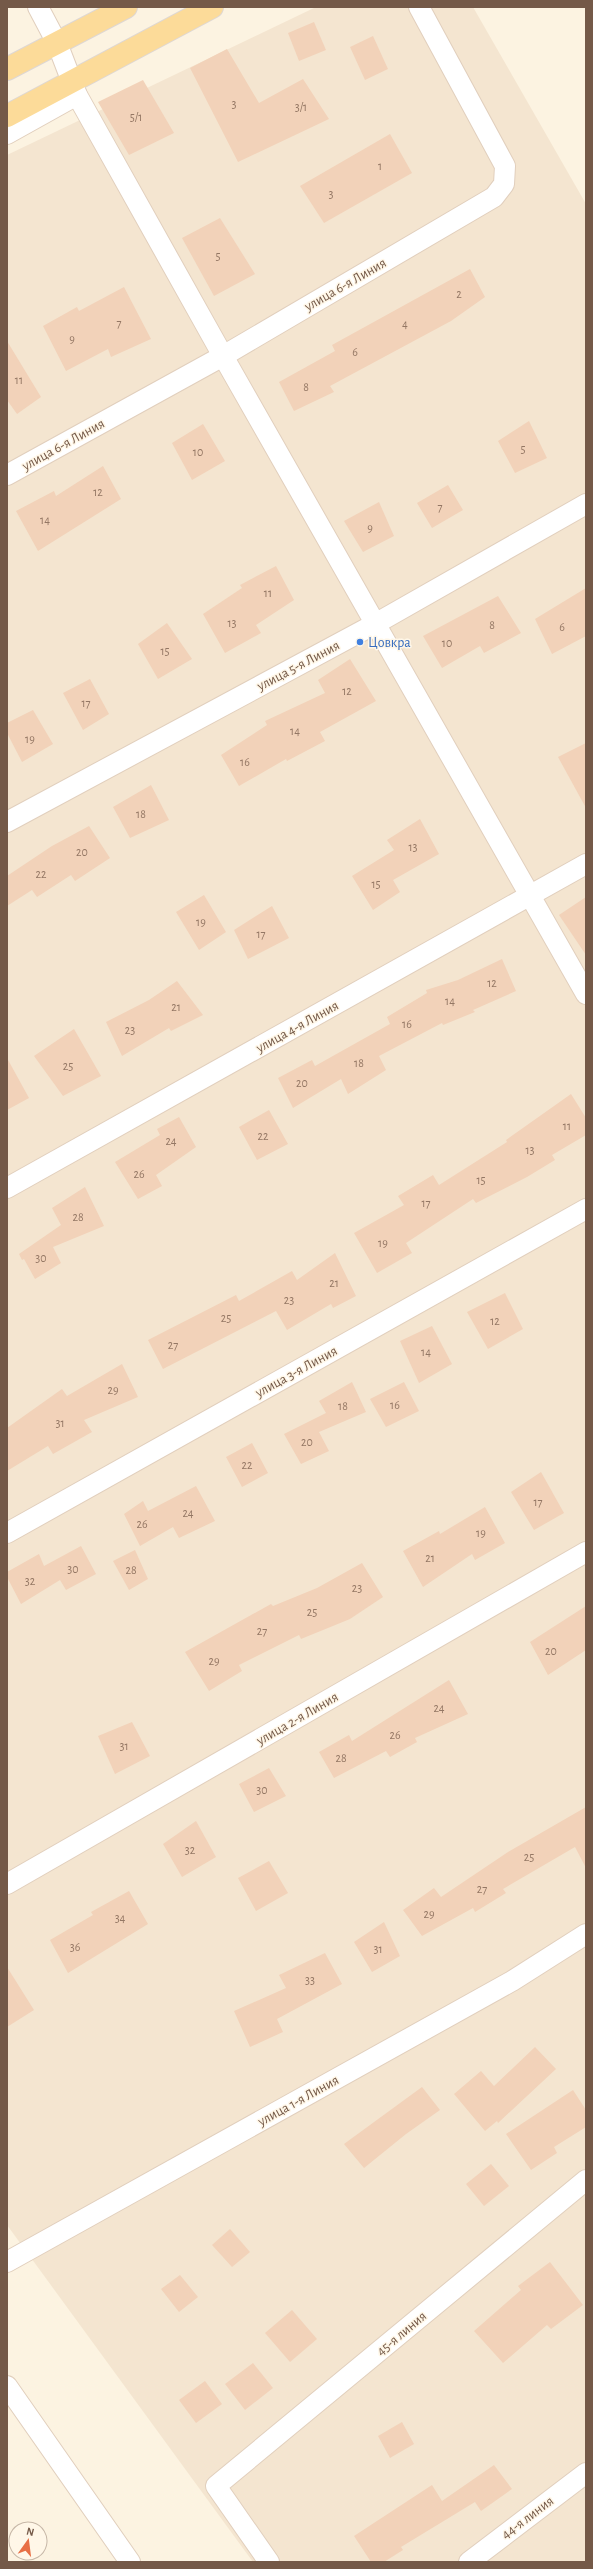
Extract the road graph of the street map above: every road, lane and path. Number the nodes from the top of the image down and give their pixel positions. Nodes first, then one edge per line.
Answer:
1 (38, 7) edge
2 (126, 7) edge
3 (212, 7) edge
4 (419, 7) edge
5 (57, 43) junction
6 (7, 69) edge
7 (74, 88) junction
8 (7, 116) edge
9 (7, 134) edge
10 (223, 356) junction
11 (7, 474) edge
12 (586, 504) edge
13 (375, 624) junction
14 (7, 822) edge
15 (586, 864) edge
16 (530, 896) junction
17 (586, 994) edge
18 (7, 1188) edge
19 (586, 1209) edge
20 (7, 1533) edge
21 (586, 1552) edge
22 (7, 1884) edge
23 (586, 1934) edge
24 (586, 2180) edge
25 (7, 2262) edge
26 (7, 2386) edge
27 (586, 2473) edge
28 (130, 2562) edge
29 (269, 2562) edge
30 (469, 2562) edge

1 - 5 street
2 - 5 main road
3 - 7 main road
4 - 10 street, улица 6-я Линия
5 - 6 main road
5 - 7 street
7 - 8 main road
7 - 9 street
7 - 10 street
10 - 11 street, улица 6-я Линия
10 - 13 street
12 - 13 street, улица 5-я Линия
13 - 14 street, улица 5-я Линия
13 - 16 street
15 - 16 street, улица 4-я Линия
16 - 17 street
16 - 18 street, улица 4-я Линия
19 - 20 street, улица 3-я Линия
21 - 22 street, улица 2-я Линия
23 - 25 street, улица 1-я Линия
24 - 29 street, 45-я линия
26 - 28 street
27 - 30 street, 44-я линия

